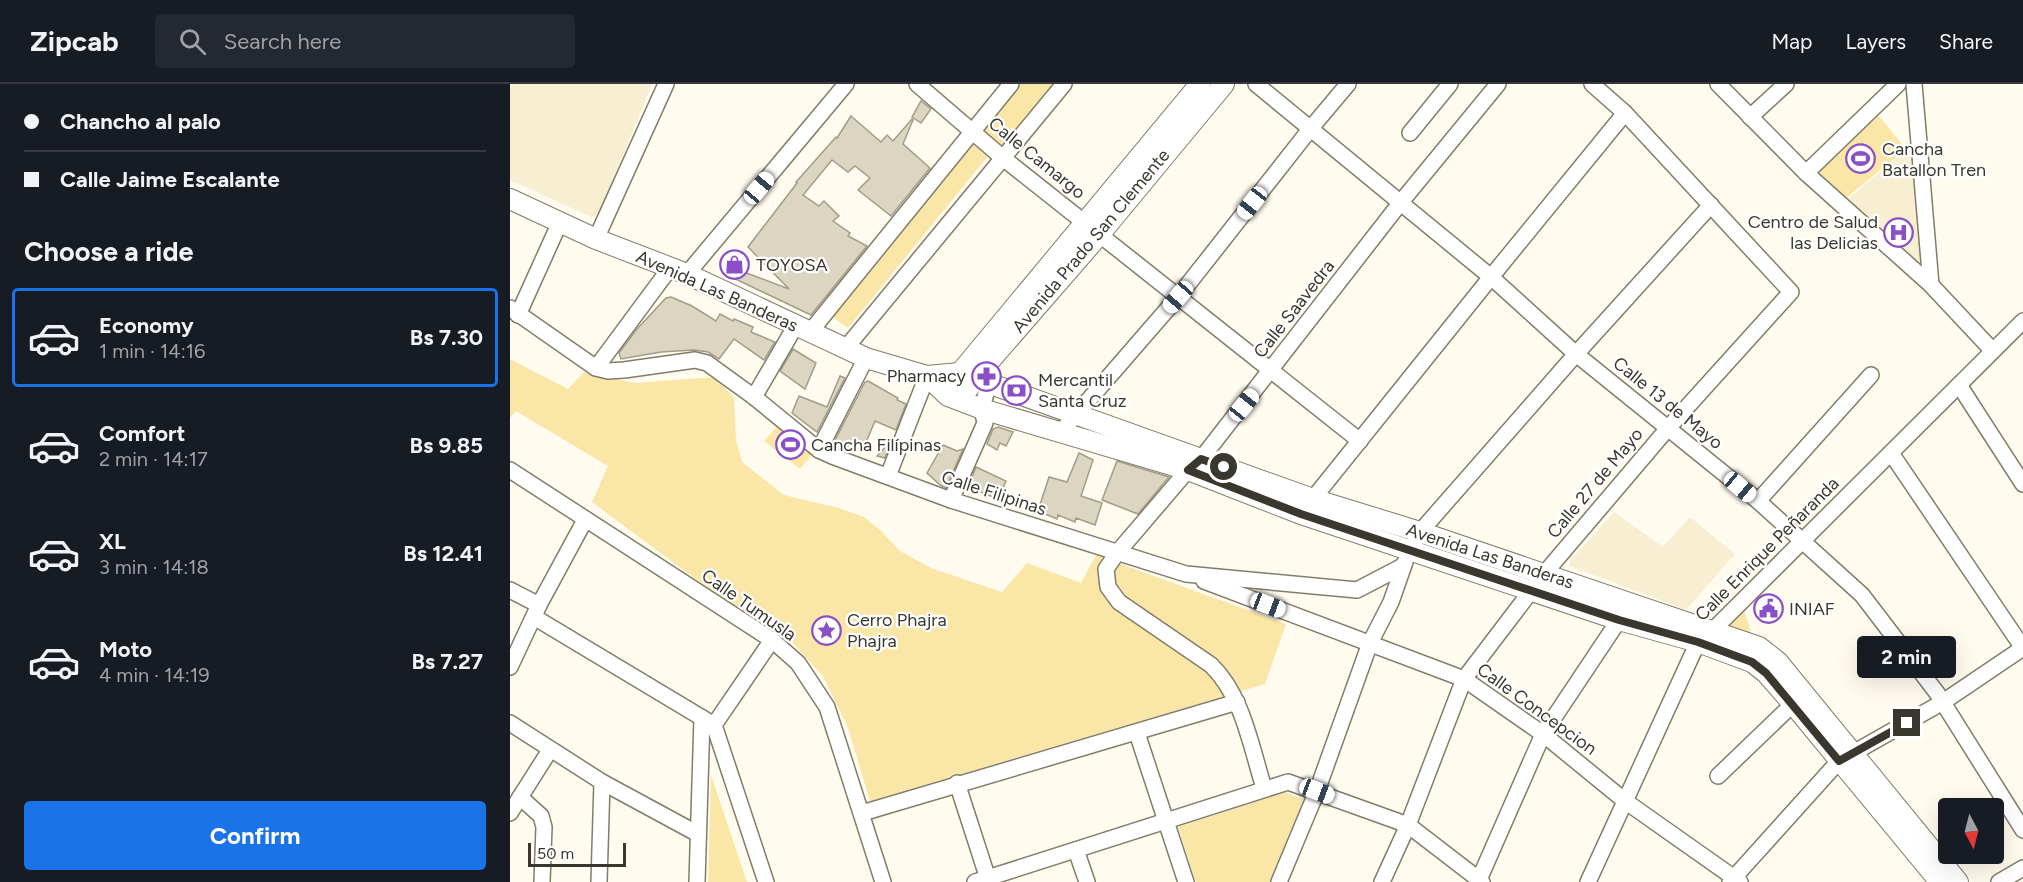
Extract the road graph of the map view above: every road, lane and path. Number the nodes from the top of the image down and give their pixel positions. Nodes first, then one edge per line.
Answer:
1 (666, 84) edge
2 (846, 84) edge
3 (917, 84) edge
4 (1011, 84) edge
5 (1064, 84) edge
6 (1200, 84) edge
7 (1224, 84) edge
8 (1256, 84) edge
9 (1348, 84) edge
10 (1450, 84) edge
11 (1498, 84) edge
12 (1592, 84) edge
13 (1718, 84) edge
14 (1786, 84) edge
15 (1898, 84) edge
16 (1914, 84) edge
17 (1625, 113) junction
18 (1750, 117) junction
19 (1311, 128) junction
20 (973, 132) junction
21 (1410, 133) dead end
22 (1003, 158) junction
23 (1806, 172) junction
24 (510, 199) edge
25 (1401, 202) junction
26 (1711, 206) junction
27 (560, 222) junction
28 (1093, 228) junction
29 (596, 239) junction
30 (678, 271) junction
31 (1491, 277) junction
32 (1931, 285) junction
33 (1178, 297) junction
34 (514, 311) edge
35 (803, 328) junction
36 (2021, 329) edge
37 (845, 349) junction
38 (1992, 350) junction
39 (1576, 354) junction
40 (866, 358) junction
41 (596, 368) junction
42 (1272, 370) junction
43 (1871, 375) dead end
44 (927, 376) junction
45 (974, 379) junction
46 (1959, 385) junction
47 (754, 397) junction
48 (955, 399) junction
49 (982, 409) junction
50 (1074, 415) junction
51 (1669, 427) junction
52 (1060, 433) junction
53 (1360, 441) junction
54 (819, 450) junction
55 (1892, 453) junction
56 (1195, 464) junction
57 (510, 470) edge
58 (888, 476) junction
59 (2023, 484) edge
60 (951, 500) junction
61 (1758, 501) junction
62 (1307, 507) junction
63 (585, 520) junction
64 (1420, 532) junction
65 (1802, 543) junction
66 (1117, 553) junction
67 (1406, 558) junction
68 (1544, 573) junction
69 (1186, 574) junction
70 (510, 590) edge
71 (1530, 590) junction
72 (1630, 602) junction
73 (537, 611) junction
74 (1619, 620) junction
75 (1706, 636) junction
76 (772, 640) junction
77 (1370, 644) junction
78 (2023, 648) edge
79 (510, 666) edge
80 (1464, 679) junction
81 (1237, 702) junction
82 (1943, 702) junction
83 (1793, 704) junction
84 (708, 721) junction
85 (510, 723) edge
86 (1137, 733) junction
87 (1543, 734) junction
88 (550, 750) junction
89 (1846, 758) junction
90 (1718, 776) dead end
91 (602, 782) junction
92 (957, 783) junction
93 (1264, 788) junction
94 (1317, 791) junction
95 (520, 797) junction
96 (1625, 801) junction
97 (510, 813) edge
98 (861, 813) junction
99 (1165, 821) junction
100 (1408, 825) junction
101 (2023, 831) edge
102 (698, 834) junction
103 (1076, 849) junction
104 (2023, 868) edge
105 (1734, 880) edge
106 (984, 881) edge
107 (1479, 881) edge
108 (542, 882) edge
109 (599, 882) edge
110 (698, 882) edge
111 (766, 882) edge
112 (883, 882) edge
113 (1087, 882) edge
114 (1186, 882) edge
115 (1279, 882) edge
116 (1382, 882) edge
117 (1588, 882) edge
118 (1940, 882) edge
119 (1958, 882) edge
120 (1999, 882) edge

1 - 29 street
2 - 30 street
3 - 20 street, Calle Camargo
4 - 20 street
5 - 22 street
6 - 28 main road, Avenida Prado San Clemente
7 - 28 main road, Avenida Prado San Clemente
8 - 19 street, Calle 13 de Mayo
9 - 19 street
10 - 21 street
11 - 25 street, Calle Saavedra
12 - 17 street
13 - 18 street
14 - 18 street
15 - 23 street
16 - 32 street
17 - 26 street
17 - 31 street
18 - 23 street
19 - 25 street, Calle 13 de Mayo
19 - 33 street
20 - 22 street, Calle Camargo
20 - 35 street
22 - 28 street, Calle Camargo
22 - 37 street
23 - 32 street
24 - 27 main road, Avenida Las Banderas
25 - 31 street, Calle 13 de Mayo
25 - 42 street, Calle Saavedra
26 - 39 street
26 - 51 street, Calle 27 de Mayo
27 - 29 main road, Avenida Las Banderas
27 - 34 street
28 - 33 street, Calle Camargo
28 - 45 main road, Avenida Prado San Clemente
29 - 30 main road, Avenida Las Banderas
30 - 35 main road, Avenida Las Banderas
30 - 41 street
31 - 39 street, Calle 13 de Mayo
31 - 53 street
32 - 38 street
33 - 42 street, Calle Camargo
33 - 50 street
34 - 41 street
35 - 37 main road, Avenida Las Banderas
35 - 47 street
36 - 38 street, Calle Enrique Peñaranda
37 - 40 main road, Avenida Las Banderas
38 - 46 street, Calle Enrique Peñaranda
39 - 51 street, Calle 13 de Mayo
39 - 64 street
40 - 44 main road, Avenida Las Banderas
40 - 54 street
41 - 47 street, Calle Filipinas
42 - 53 street, Calle Camargo
42 - 56 street, Calle Saavedra
43 - 61 street
44 - 45 main road, Avenida Las Banderas
44 - 48 main road, Avenida Las Banderas
44 - 58 street
45 - 48 main road, Avenida Prado San Clemente
45 - 49 street
45 - 50 main road, Avenida Las Banderas
46 - 55 street, Calle Enrique Peñaranda
46 - 59 street
47 - 54 street, Calle Filipinas
48 - 49 main road, Avenida Las Banderas
49 - 52 main road, Avenida Las Banderas
49 - 60 street
50 - 52 street
50 - 56 main road, Avenida Las Banderas
51 - 61 street, Calle 13 de Mayo
51 - 68 street, Calle 27 de Mayo
52 - 56 main road, Avenida Las Banderas
53 - 62 street
54 - 58 street, Calle Filipinas
55 - 65 street, Calle Enrique Peñaranda
55 - 78 street
56 - 62 main road, Avenida Las Banderas
56 - 66 street, Calle Saavedra
57 - 63 street, Calle Tumusla
58 - 60 street, Calle Filipinas
60 - 66 street, Calle Filipinas
61 - 65 street, Calle 13 de Mayo
62 - 64 main road, Avenida Las Banderas
62 - 67 main road, Avenida Las Banderas
63 - 73 street
63 - 76 street, Calle Tumusla
64 - 67 street
64 - 68 main road, Avenida Las Banderas
65 - 75 street, Calle Enrique Peñaranda
65 - 82 street, Calle 13 de Mayo
66 - 69 street, Calle Filipinas
66 - 81 street
67 - 69 street, Calle Filipinas
67 - 71 main road, Avenida Las Banderas
67 - 77 street
68 - 71 street, Calle 27 de Mayo
68 - 72 main road, Avenida Las Banderas
69 - 77 street, Calle Concepcion
70 - 73 street
71 - 74 main road, Avenida Las Banderas
71 - 80 street, Calle 27 de Mayo
72 - 74 street
72 - 75 main road, Avenida Las Banderas
73 - 79 street
73 - 84 street
74 - 75 main road, Avenida Las Banderas
74 - 87 street
75 - 83 main road, Avenida Las Banderas
75 - 89 main road, Avenida Las Banderas
75 - 96 street, Calle Enrique Peñaranda
76 - 84 street
76 - 98 street, Calle Tumusla
77 - 80 street, Calle Concepcion
77 - 94 street
78 - 82 street
80 - 87 street, Calle Concepcion
80 - 100 street, Calle 27 de Mayo
81 - 86 street
81 - 93 street
82 - 89 street
82 - 101 street, Calle 13 de Mayo
83 - 89 main road, Avenida Las Banderas
83 - 90 street
84 - 102 street
84 - 111 street
85 - 88 street
86 - 92 street
86 - 99 street
87 - 96 street, Calle Concepcion
87 - 107 street
88 - 91 street
88 - 95 street
89 - 105 street
89 - 118 main road, Avenida Las Banderas
89 - 119 main road, Avenida Las Banderas
91 - 102 street
91 - 109 street
92 - 98 street
92 - 106 street
93 - 94 street
93 - 99 street
94 - 100 street
94 - 115 street
95 - 97 street
95 - 108 street
96 - 105 street, Calle Concepcion
96 - 117 street, Calle Enrique Peñaranda
98 - 112 street, Calle Tumusla
99 - 103 street
99 - 114 street
100 - 107 street
100 - 116 street, Calle 27 de Mayo
102 - 110 street
103 - 106 street
103 - 113 street
104 - 120 street

